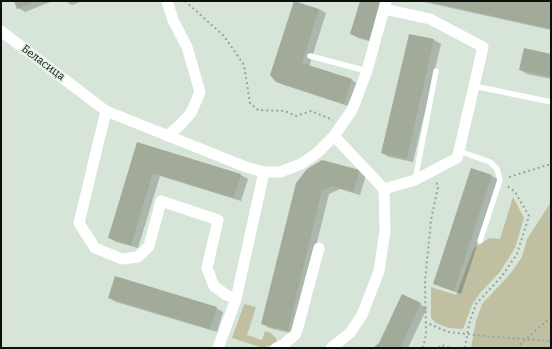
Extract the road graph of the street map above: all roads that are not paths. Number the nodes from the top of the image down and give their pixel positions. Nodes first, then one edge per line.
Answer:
1 (167, 1) edge
2 (385, 5) edge
3 (1, 31) edge
4 (310, 56) dead end
5 (436, 70) dead end
6 (367, 71) junction
7 (474, 86) junction
8 (551, 102) edge
9 (106, 111) junction
10 (166, 136) junction
11 (334, 136) junction
12 (460, 151) junction
13 (264, 172) junction
14 (415, 180) junction
15 (384, 189) junction
16 (480, 241) dead end
17 (319, 248) dead end
18 (236, 299) junction
19 (218, 348) edge
20 (276, 348) edge
21 (331, 348) edge

1 - 10 street
2 - 6 street
2 - 7 street
3 - 9 street, Беласица
4 - 6 lane
5 - 14 lane
6 - 11 street
7 - 8 lane
7 - 12 street
9 - 10 street, Беласица
9 - 18 street
10 - 13 street, Беласица
11 - 13 street
11 - 15 street
12 - 14 street
12 - 16 lane
13 - 18 street
14 - 15 street
15 - 21 street
17 - 20 street
18 - 19 street

